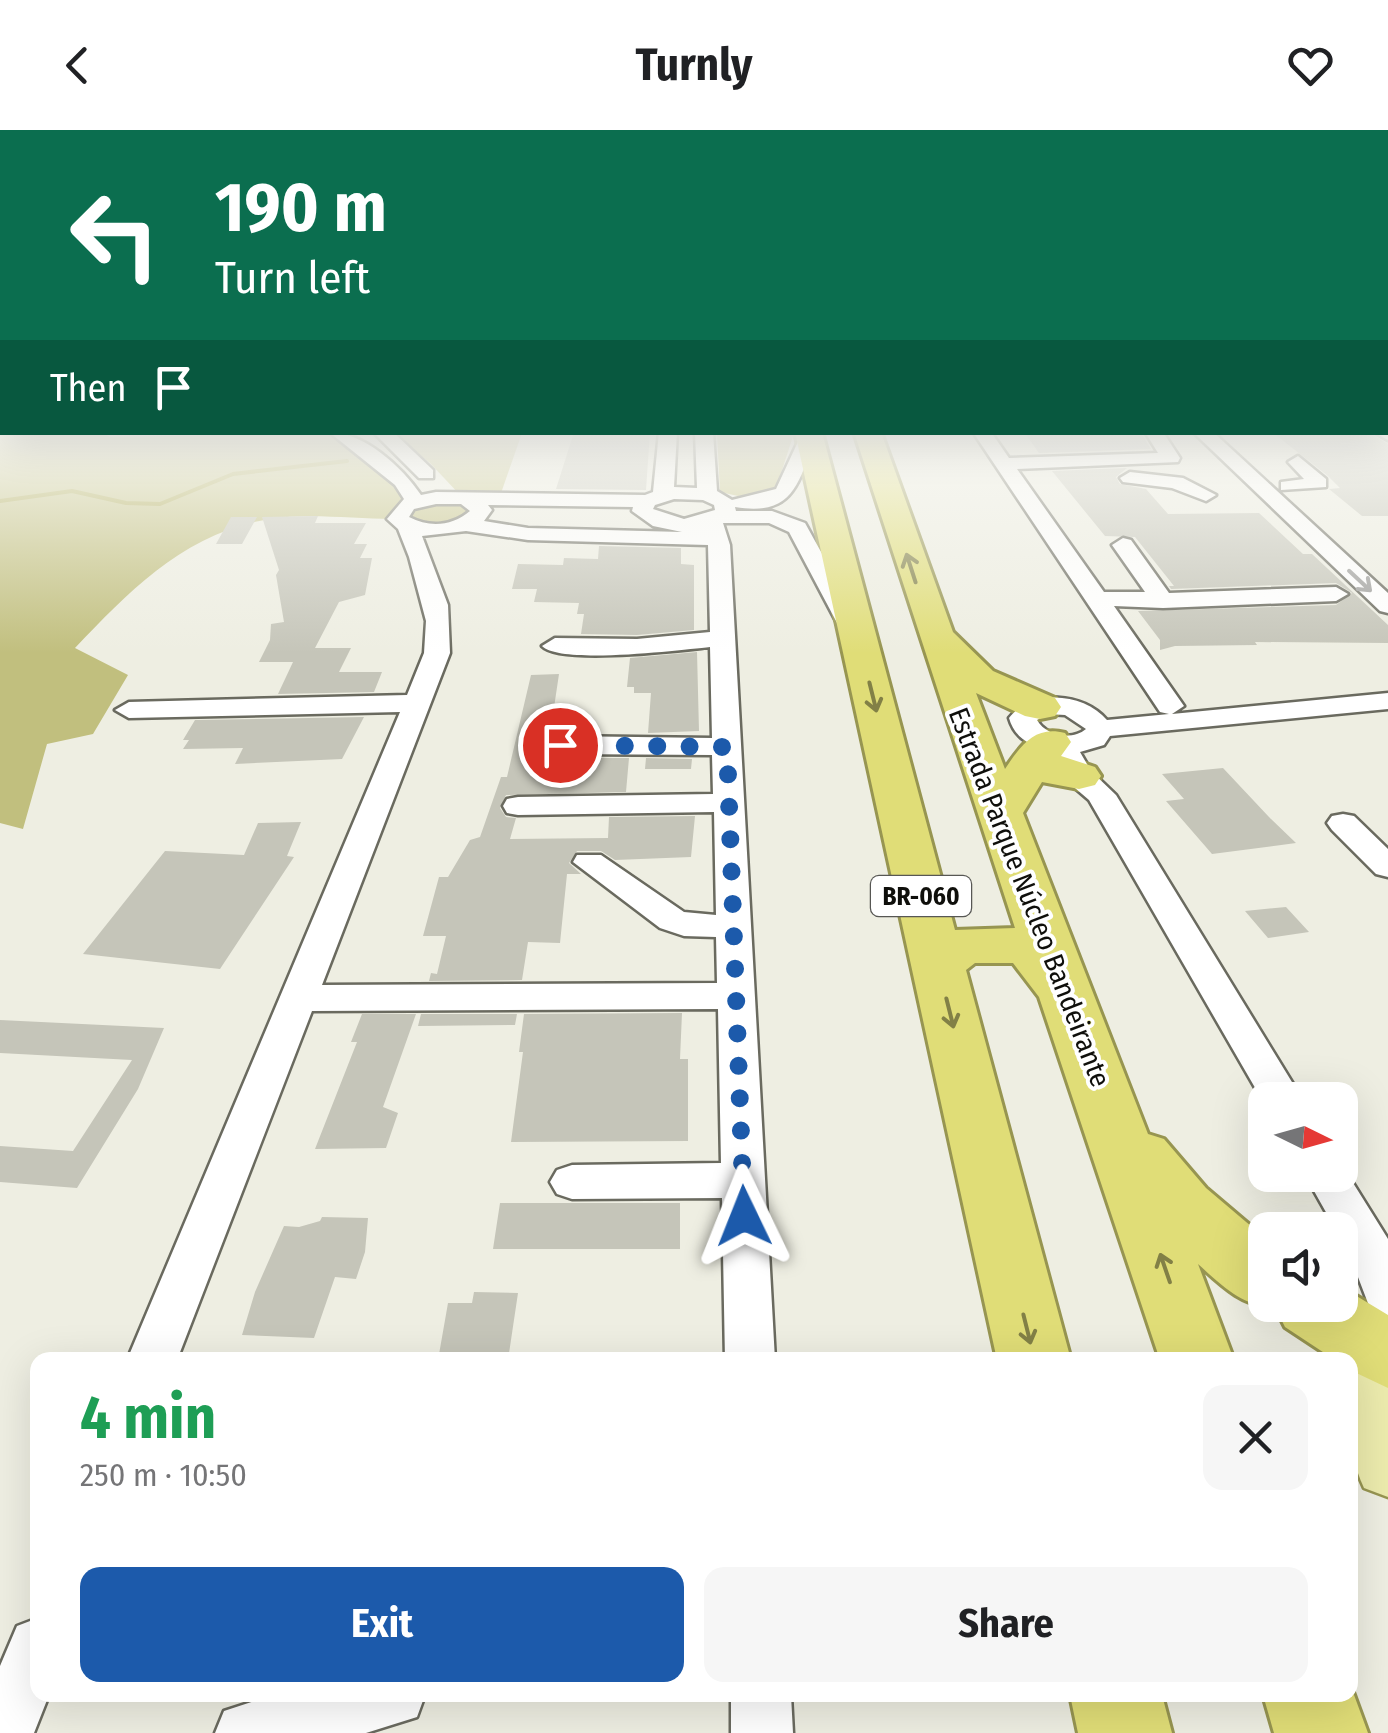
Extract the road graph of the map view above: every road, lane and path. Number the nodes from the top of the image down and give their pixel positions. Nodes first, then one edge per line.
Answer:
1 (409, 503) edge
2 (443, 503) edge
3 (467, 503) edge
4 (514, 503) edge
5 (714, 503) edge
6 (757, 503) edge
7 (825, 503) edge
8 (890, 503) edge
9 (1041, 503) edge
10 (1290, 503) edge
11 (1302, 503) edge
12 (652, 504) junction
13 (576, 508) junction
14 (412, 514) junction
15 (716, 514) junction
16 (470, 523) junction
17 (1350, 540) dead end
18 (1124, 545) dead end
19 (1336, 594) dead end
20 (1096, 599) junction
21 (1163, 601) junction
22 (1388, 606) edge
23 (931, 632) junction
24 (723, 638) junction
25 (860, 643) junction
26 (555, 646) dead end
27 (1388, 686) edge
28 (1388, 700) edge
29 (417, 703) junction
30 (1170, 706) junction
31 (129, 710) dead end
32 (560, 745) dead end
33 (1069, 746) junction
34 (727, 747) junction
35 (729, 803) junction
36 (518, 806) dead end
37 (999, 814) junction
38 (1343, 823) dead end
39 (589, 862) dead end
40 (1388, 867) edge
41 (735, 927) junction
42 (938, 964) junction
43 (1062, 989) junction
44 (736, 996) junction
45 (297, 998) junction
46 (1272, 1082) edge
47 (1115, 1120) junction
48 (743, 1180) junction
49 (572, 1182) dead end
50 (1338, 1192) edge
51 (1379, 1256) edge
52 (1248, 1265) edge
53 (1388, 1296) edge
54 (1337, 1322) edge
55 (155, 1352) edge
56 (750, 1352) edge
57 (1032, 1352) edge
58 (1194, 1352) edge
59 (1388, 1354) edge
60 (1388, 1376) edge
61 (1388, 1464) edge
62 (30, 1667) edge
63 (374, 1702) edge
64 (760, 1702) edge
65 (1118, 1702) edge
66 (1311, 1702) edge
67 (305, 1725) edge
68 (3, 1733) edge
69 (246, 1733) edge
70 (762, 1733) edge
71 (1125, 1733) edge
72 (1321, 1733) edge

1 - 14 street
2 - 14 street
3 - 16 street
4 - 13 street
5 - 15 street
6 - 15 street
7 - 25 highway, BR-060
23 -> 8 highway, Estrada Parque Núcleo Bandeirante
9 - 20 street
10 -> 22 street
11 - 17 street
12 - 13 street
12 - 15 street
12 - 15 street
13 - 16 street
14 - 16 street
14 - 29 street
15 - 16 street
15 - 24 street
15 - 25 street
18 - 21 street
19 - 21 street
20 - 21 street
20 - 30 street
23 - 33 highway
23 - 37 highway, Estrada Parque Núcleo Bandeirante
24 - 26 street
24 - 34 street
25 -> 42 highway, BR-060
27 - 30 street
28 - 33 street
29 - 31 street
29 - 45 street
30 - 33 street
32 - 34 street
33 - 37 highway
33 - 46 street
34 - 35 street
35 - 36 street
35 - 41 street
37 - 43 highway, Estrada Parque Núcleo Bandeirante
38 - 40 street
39 - 41 street
41 - 44 street
42 - 43 highway
42 -> 57 highway, BR-060
43 - 47 highway, Estrada Parque Núcleo Bandeirante
44 - 45 street
44 - 48 street
45 - 55 street
47 - 52 highway
58 -> 47 highway, Estrada Parque Núcleo Bandeirante
48 - 49 street
48 - 56 street
50 - 51 street
51 - 53 street
54 - 59 highway
60 - 61 main road
62 - 68 street
63 - 67 street
64 - 70 street
65 - 71 highway
66 - 72 highway
67 - 69 street

